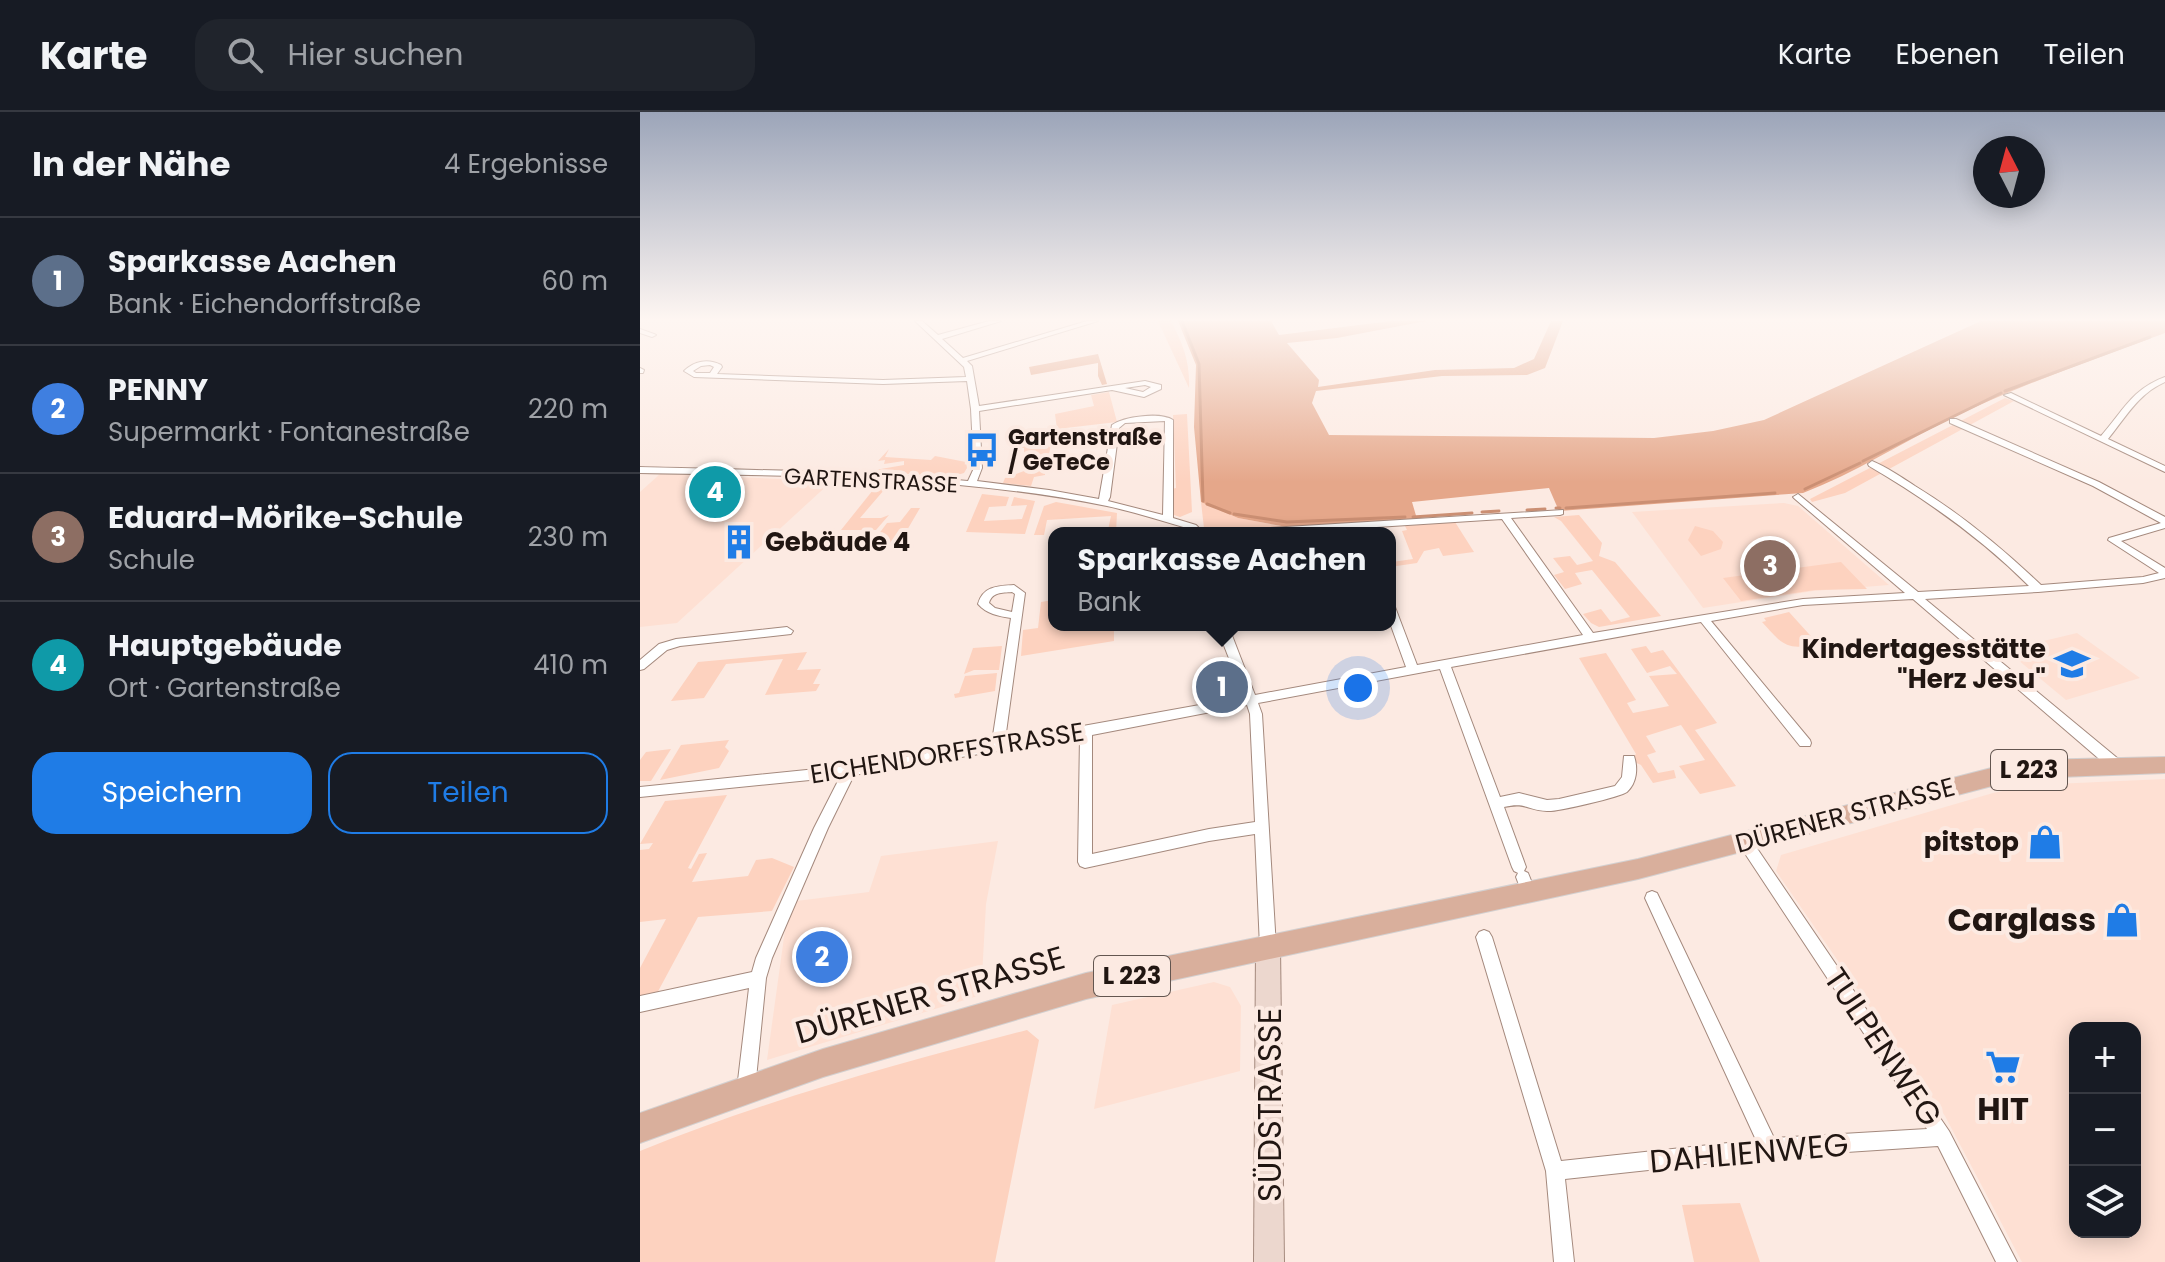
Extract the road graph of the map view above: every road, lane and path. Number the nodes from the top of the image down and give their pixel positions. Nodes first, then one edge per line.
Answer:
1 (727, 375) edge
2 (969, 375) edge
3 (969, 379) junction
4 (2165, 379) edge
5 (1112, 388) junction
6 (2008, 395) dead end
7 (975, 409) junction
8 (1953, 421) dead end
9 (2102, 440) junction
10 (1872, 464) dead end
11 (2165, 469) edge
12 (640, 470) edge
13 (971, 485) junction
14 (1798, 497) dead end
15 (1102, 502) junction
16 (1560, 512) dead end
17 (1504, 515) junction
18 (1168, 520) junction
19 (2165, 523) edge
20 (1188, 527) edge
21 (1387, 527) edge
22 (2165, 573) edge
23 (2038, 589) junction
24 (1915, 595) junction
25 (1016, 616) dead end
26 (1703, 618) junction
27 (1396, 624) edge
28 (787, 631) dead end
29 (1224, 631) edge
30 (1590, 637) junction
31 (1444, 663) junction
32 (640, 666) edge
33 (1412, 669) junction
34 (1252, 699) junction
35 (1086, 731) junction
36 (1805, 743) dead end
37 (998, 747) junction
38 (1629, 760) dead end
39 (2165, 765) edge
40 (2117, 766) junction
41 (850, 771) junction
42 (640, 792) edge
43 (1496, 804) junction
44 (1263, 827) junction
45 (1745, 842) junction
46 (1524, 879) junction
47 (1652, 898) dead end
48 (1484, 937) dead end
49 (1268, 947) junction
50 (758, 978) junction
51 (640, 1004) edge
52 (746, 1089) junction
53 (640, 1128) edge
54 (1943, 1137) junction
55 (1769, 1148) junction
56 (1555, 1171) junction
57 (1269, 1262) edge
58 (1564, 1262) edge
59 (2007, 1262) edge

1 - 3 street
2 - 3 street
3 - 7 street
4 - 9 street
5 - 5 street
5 - 7 street
6 - 9 street
7 - 13 street
8 - 19 street
9 - 11 street
10 - 23 street
12 - 13 street, GARTENSTRASSE
13 - 15 street, GARTENSTRASSE
14 - 24 street
15 - 18 street, GARTENSTRASSE
15 - 18 street
16 - 17 street
17 - 21 street
17 - 30 street
18 - 20 street, GARTENSTRASSE
19 - 22 street
22 - 23 street, EICHENDORFFSTRASSE
23 - 24 street, EICHENDORFFSTRASSE
24 - 26 street, EICHENDORFFSTRASSE
24 - 40 street
25 - 37 street
26 - 30 street, EICHENDORFFSTRASSE
26 - 36 street
27 - 33 street
28 - 32 street
29 - 34 street
30 - 31 street, EICHENDORFFSTRASSE
31 - 33 street, EICHENDORFFSTRASSE
31 - 43 street
33 - 34 street, EICHENDORFFSTRASSE
34 - 35 street, EICHENDORFFSTRASSE
34 - 44 street
35 - 37 street, EICHENDORFFSTRASSE
35 - 44 street
37 - 41 street, EICHENDORFFSTRASSE
38 - 43 street
39 - 40 main road, DÜRENER STRASSE / L 223
40 - 45 main road, DÜRENER STRASSE / L 223
41 - 42 street, EICHENDORFFSTRASSE
41 - 50 street
43 - 46 street
44 - 49 street
45 - 46 main road, DÜRENER STRASSE / L 223
45 - 54 street, TULPENWEG
46 - 49 main road, DÜRENER STRASSE / L 223
47 - 55 street
48 - 56 street
49 - 52 main road, DÜRENER STRASSE / L 223
49 - 57 main road, SÜDSTRASSE
50 - 51 street
50 - 52 street
52 - 53 main road, DÜRENER STRASSE / L 223
54 - 55 street, DAHLIENWEG
54 - 59 street, TULPENWEG
55 - 56 street, DAHLIENWEG
56 - 58 street

